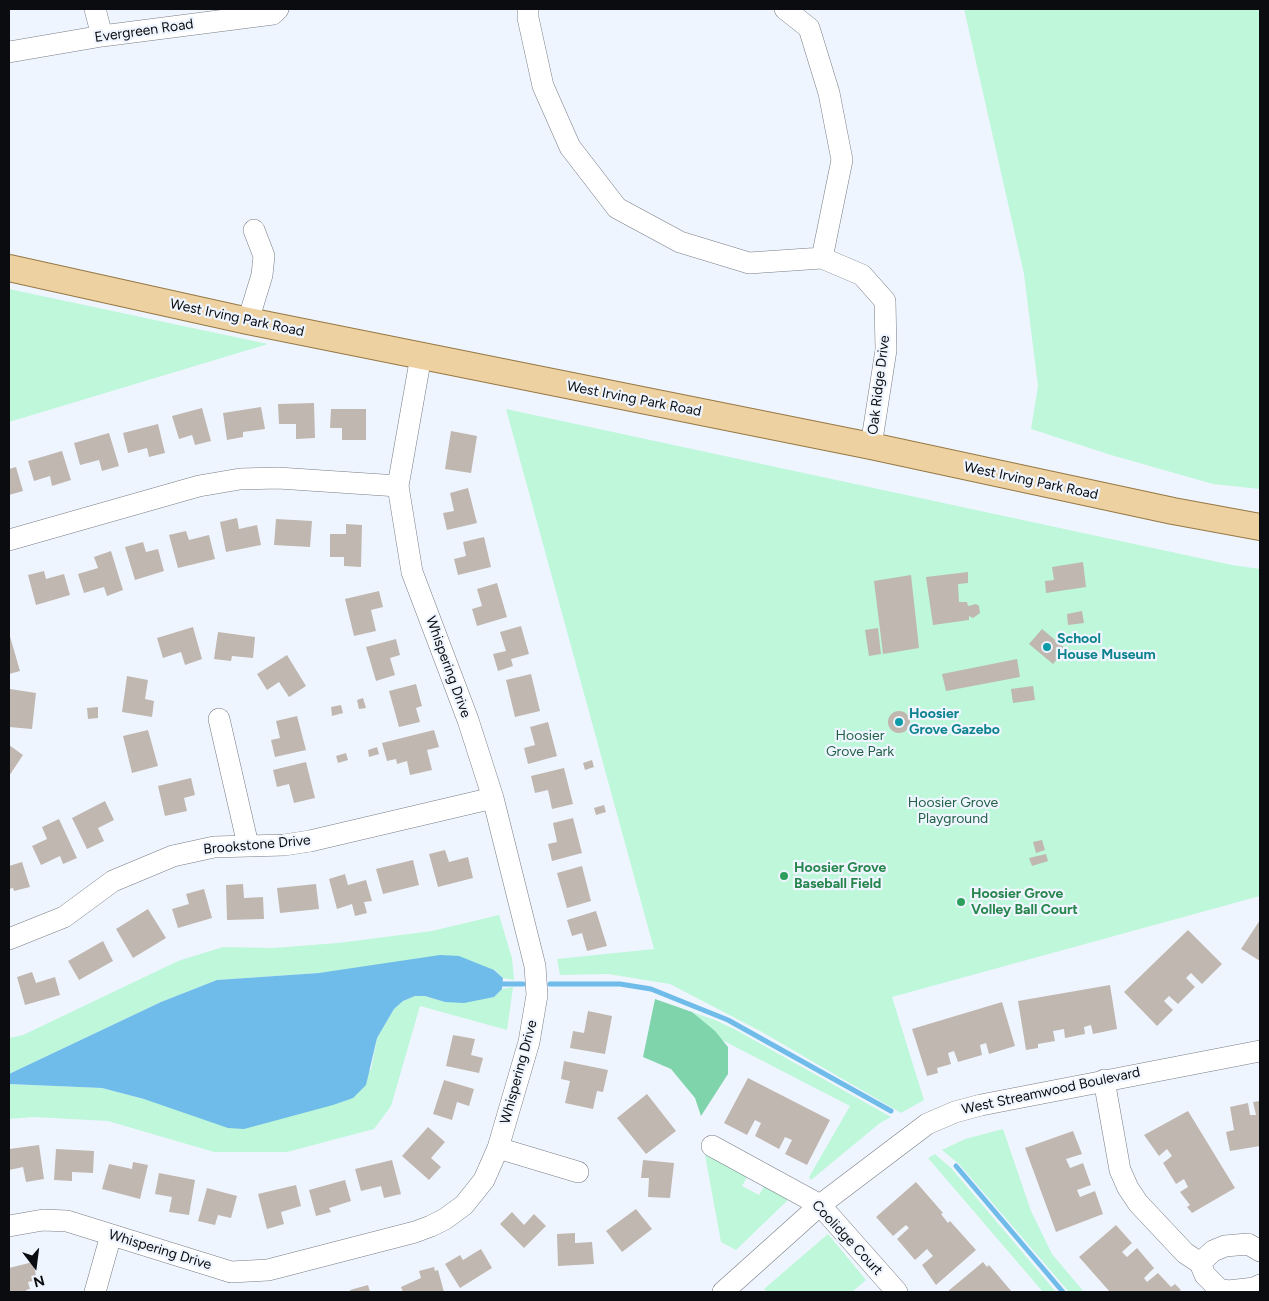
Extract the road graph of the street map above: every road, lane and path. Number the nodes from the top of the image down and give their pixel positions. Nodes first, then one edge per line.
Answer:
1 (95, 9) edge
2 (278, 9) edge
3 (528, 9) edge
4 (786, 9) edge
5 (102, 36) junction
6 (9, 52) edge
7 (254, 230) dead end
8 (822, 258) junction
9 (9, 268) edge
10 (248, 321) junction
11 (421, 356) junction
12 (871, 446) junction
13 (398, 486) junction
14 (1260, 527) edge
15 (9, 540) edge
16 (219, 719) dead end
17 (493, 798) junction
18 (248, 845) junction
19 (9, 939) edge
20 (1260, 1051) edge
21 (1104, 1080) junction
22 (712, 1146) dead end
23 (498, 1148) junction
24 (578, 1172) dead end
25 (820, 1205) junction
26 (9, 1226) edge
27 (111, 1235) junction
28 (1260, 1251) edge
29 (1200, 1263) junction
30 (1260, 1285) edge
31 (95, 1292) edge
32 (724, 1292) edge
33 (897, 1292) edge

1 - 5 street
2 - 5 street, Evergreen Road
3 - 8 street, Oak Ridge Drive
4 - 8 street
5 - 6 street, Evergreen Road
7 - 10 street
8 - 12 street, Oak Ridge Drive
9 - 10 main road, West Irving Park Road
10 - 11 main road, West Irving Park Road
11 - 12 main road, West Irving Park Road
11 - 13 street, Whispering Drive
12 - 14 main road, West Irving Park Road
13 - 15 street
13 - 17 street, Whispering Drive
16 - 18 street
17 - 18 street, Brookstone Drive
17 - 23 street, Whispering Drive
18 - 19 street, Brookstone Drive
20 - 21 street, West Streamwood Boulevard
21 - 25 street, West Streamwood Boulevard
21 - 29 street
22 - 25 street, Coolidge Court
23 - 24 street
23 - 27 street, Whispering Drive
25 - 32 street, West Streamwood Boulevard
25 - 33 street, Coolidge Court
26 - 27 street, Whispering Drive
27 - 31 street
28 - 29 street
29 - 30 street

